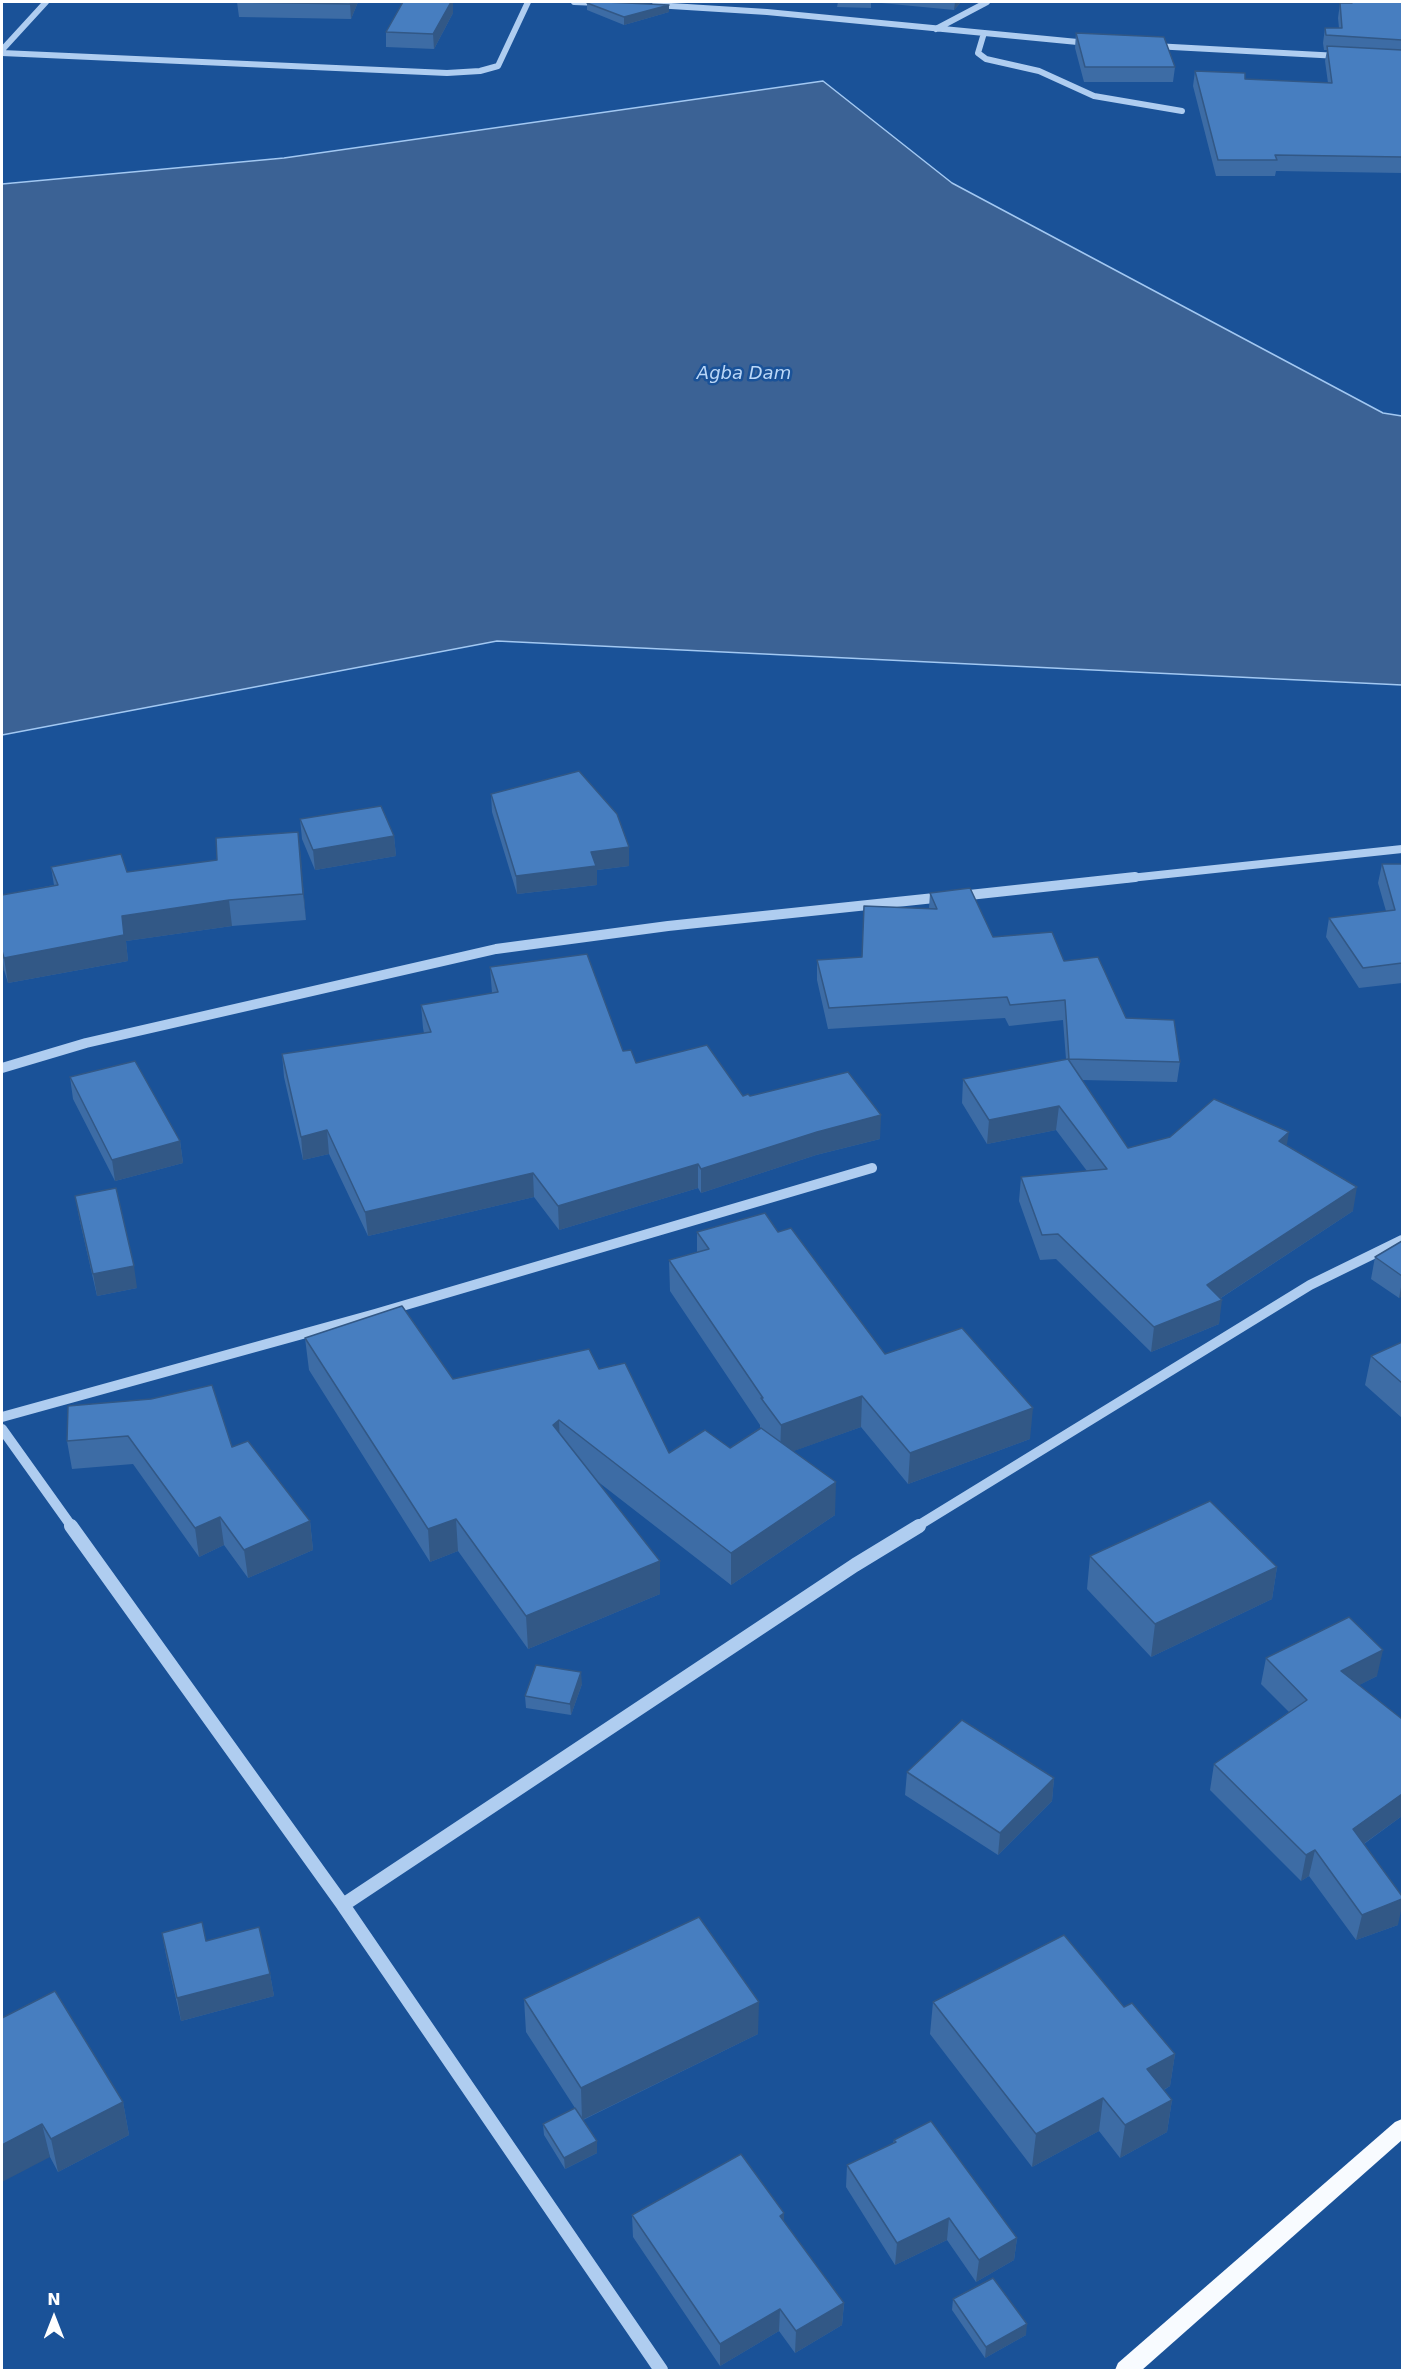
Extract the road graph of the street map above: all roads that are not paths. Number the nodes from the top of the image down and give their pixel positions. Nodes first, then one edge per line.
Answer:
1 (46, 2) edge
2 (528, 2) edge
3 (574, 2) edge
4 (987, 2) edge
5 (608, 3) edge
6 (642, 5) edge
7 (936, 29) junction
8 (984, 33) junction
9 (1096, 43) edge
10 (1142, 45) edge
11 (2, 52) edge
12 (1351, 57) edge
13 (1182, 111) dead end
14 (1402, 849) edge
15 (2, 1068) edge
16 (872, 1168) dead end
17 (1402, 1240) edge
18 (2, 1417) edge
19 (2, 1429) edge
20 (343, 1905) junction
21 (1402, 2128) edge
22 (661, 2370) edge
23 (1126, 2370) edge

1 - 11 street
2 - 11 street
3 - 5 street
4 - 7 street
6 - 7 street
7 - 8 street
8 - 9 street
8 - 13 street
10 - 12 street
14 - 15 street
16 - 18 street
17 - 20 street
19 - 20 street
20 - 22 street
21 - 23 main road

